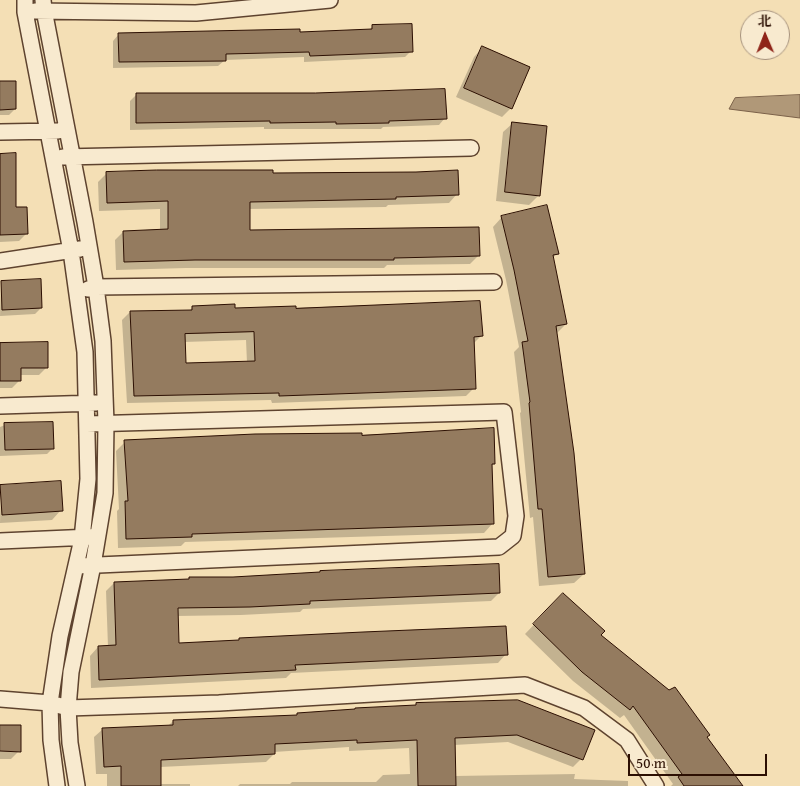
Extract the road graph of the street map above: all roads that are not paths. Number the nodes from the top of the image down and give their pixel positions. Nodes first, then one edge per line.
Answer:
1 (330, 0) edge
2 (44, 5) edge
3 (25, 6) edge
4 (67, 131) junction
5 (0, 132) edge
6 (48, 132) junction
7 (471, 148) dead end
8 (72, 155) junction
9 (54, 158) junction
10 (89, 247) junction
11 (71, 251) junction
12 (0, 261) edge
13 (494, 282) dead end
14 (96, 286) junction
15 (77, 292) junction
16 (105, 402) junction
17 (87, 404) junction
18 (0, 406) edge
19 (106, 423) junction
20 (88, 424) junction
21 (98, 536) junction
22 (82, 539) junction
23 (0, 541) edge
24 (93, 564) junction
25 (76, 566) junction
26 (0, 699) edge
27 (50, 703) junction
28 (68, 708) junction
29 (58, 786) edge
30 (77, 786) edge
31 (656, 786) edge

1 - 2 street
2 - 3 street
2 - 4 street
3 - 6 street
4 - 6 street
4 - 8 street
5 - 6 street
6 - 9 street
7 - 8 street
8 - 9 street
8 - 10 street
9 - 11 street
10 - 11 street
10 - 14 street
11 - 12 street
11 - 15 street
13 - 14 street
14 - 15 street
14 - 16 street
15 - 17 street
16 - 17 street
16 - 19 street
17 - 18 street
17 - 20 street
19 - 20 street
19 - 21 street
19 - 24 street
20 - 22 street
21 - 22 street
21 - 24 street
22 - 23 street
22 - 25 street
24 - 25 street
24 - 28 street
25 - 27 street
26 - 27 street
27 - 28 street
27 - 29 street
28 - 30 street
28 - 31 street

